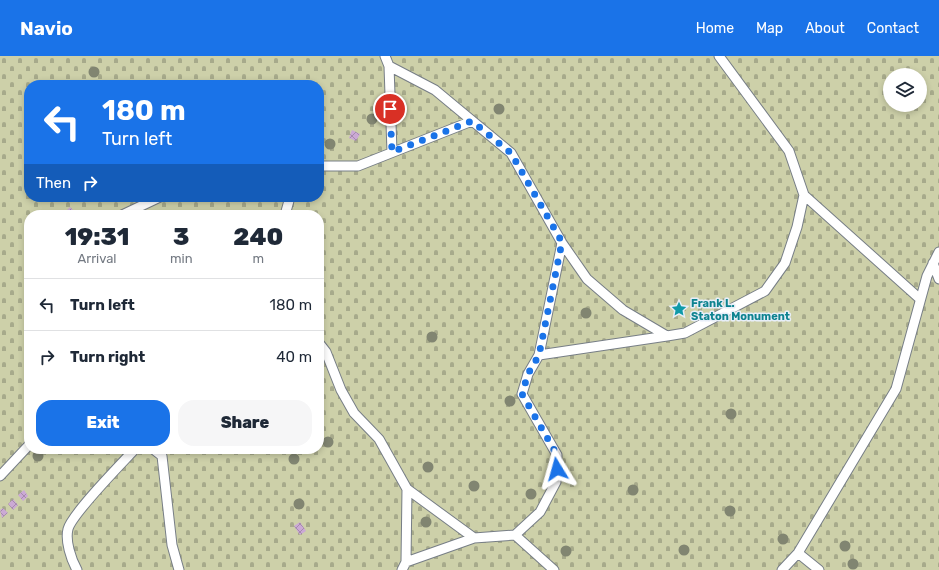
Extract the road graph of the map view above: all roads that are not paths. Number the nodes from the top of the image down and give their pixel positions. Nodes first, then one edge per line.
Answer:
1 (385, 56) edge
2 (719, 56) edge
3 (389, 66) junction
4 (472, 121) junction
5 (392, 152) junction
6 (324, 166) edge
7 (804, 195) junction
8 (149, 202) edge
9 (133, 210) edge
10 (562, 242) junction
11 (939, 252) edge
12 (933, 263) junction
13 (939, 279) edge
14 (920, 299) junction
15 (667, 336) junction
16 (324, 349) edge
17 (539, 355) junction
18 (24, 450) edge
19 (131, 454) edge
20 (159, 454) edge
21 (0, 476) edge
22 (407, 488) junction
23 (515, 535) junction
24 (474, 538) junction
25 (798, 553) junction
26 (404, 566) edge
27 (77, 570) edge
28 (179, 570) edge
29 (554, 570) edge
30 (782, 570) edge
31 (819, 570) edge

1 - 3 lane
2 - 7 lane
3 - 4 lane
3 - 5 lane
4 - 5 lane
4 - 10 lane
5 - 6 lane
7 - 14 lane
7 - 15 lane
8 - 9 lane
10 - 15 lane
10 - 17 lane
11 - 12 lane
12 - 13 lane
12 - 14 lane
14 - 25 lane
15 - 17 lane
16 - 22 lane
17 - 23 lane
18 - 21 lane
19 - 27 lane
20 - 28 lane
22 - 24 lane
22 - 26 lane
23 - 24 lane
23 - 29 lane
24 - 26 lane
25 - 30 lane
25 - 31 lane

